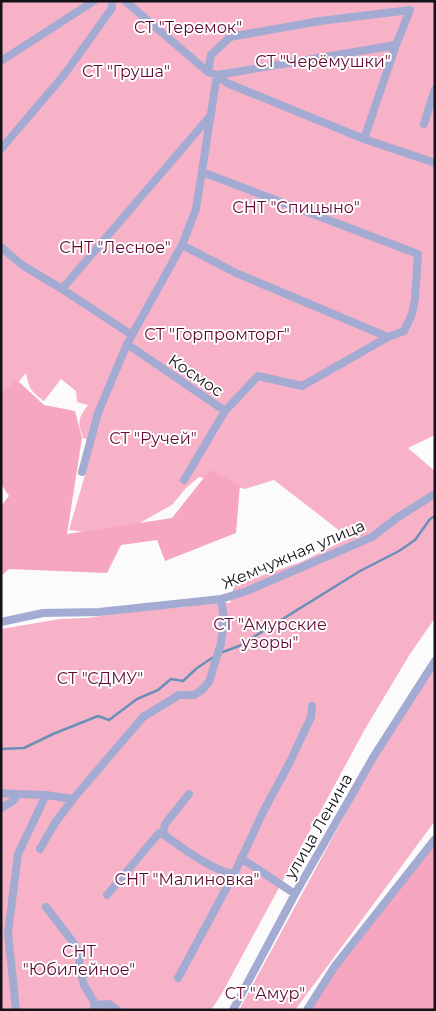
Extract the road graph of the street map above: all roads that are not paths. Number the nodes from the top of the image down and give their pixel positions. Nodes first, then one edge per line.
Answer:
1 (94, 1) edge
2 (112, 1) edge
3 (125, 1) edge
4 (412, 1) edge
5 (410, 10) junction
6 (396, 45) junction
7 (1, 61) edge
8 (208, 72) junction
9 (217, 75) junction
10 (435, 89) edge
11 (212, 113) junction
12 (424, 124) dead end
13 (364, 138) junction
14 (1, 149) edge
15 (435, 163) edge
16 (202, 172) junction
17 (182, 245) junction
18 (1, 247) edge
19 (62, 289) junction
20 (132, 335) junction
21 (388, 337) junction
22 (127, 344) junction
23 (225, 411) junction
24 (82, 472) dead end
25 (184, 480) dead end
26 (435, 494) edge
27 (221, 599) junction
28 (1, 622) edge
29 (435, 661) edge
30 (312, 706) dead end
31 (1, 793) edge
32 (18, 794) junction
33 (189, 794) dead end
34 (46, 795) junction
35 (73, 799) junction
36 (1, 808) edge
37 (164, 834) junction
38 (435, 839) edge
39 (40, 849) dead end
40 (241, 858) junction
41 (234, 874) junction
42 (295, 894) junction
43 (107, 895) dead end
44 (46, 907) dead end
45 (178, 978) dead end
46 (95, 1007) edge
47 (16, 1010) edge
48 (116, 1010) edge
49 (233, 1010) edge
50 (307, 1010) edge

1 - 7 street
2 - 14 street
3 - 8 street
4 - 5 street
5 - 6 street
5 - 8 street
6 - 9 street
6 - 13 street
8 - 9 street
9 - 11 street
9 - 13 street
10 - 12 street
11 - 16 street
11 - 19 street
13 - 15 street
16 - 17 street
16 - 21 street
17 - 20 street
17 - 21 street
18 - 19 street
19 - 20 street
20 - 22 street
21 - 23 street
22 - 23 street, Космос
22 - 24 street
23 - 25 street
26 - 27 street, Жемчужная улица
27 - 28 street, Жемчужная улица
27 - 35 street
29 - 42 street, улица Ленина
30 - 40 street
31 - 32 street
32 - 34 street
32 - 36 street
33 - 37 street
34 - 35 street
34 - 47 street
35 - 39 street
37 - 41 street
37 - 43 street
38 - 50 street
40 - 41 street
40 - 42 street
41 - 45 street
42 - 49 street, улица Ленина
44 - 46 street
46 - 48 street

